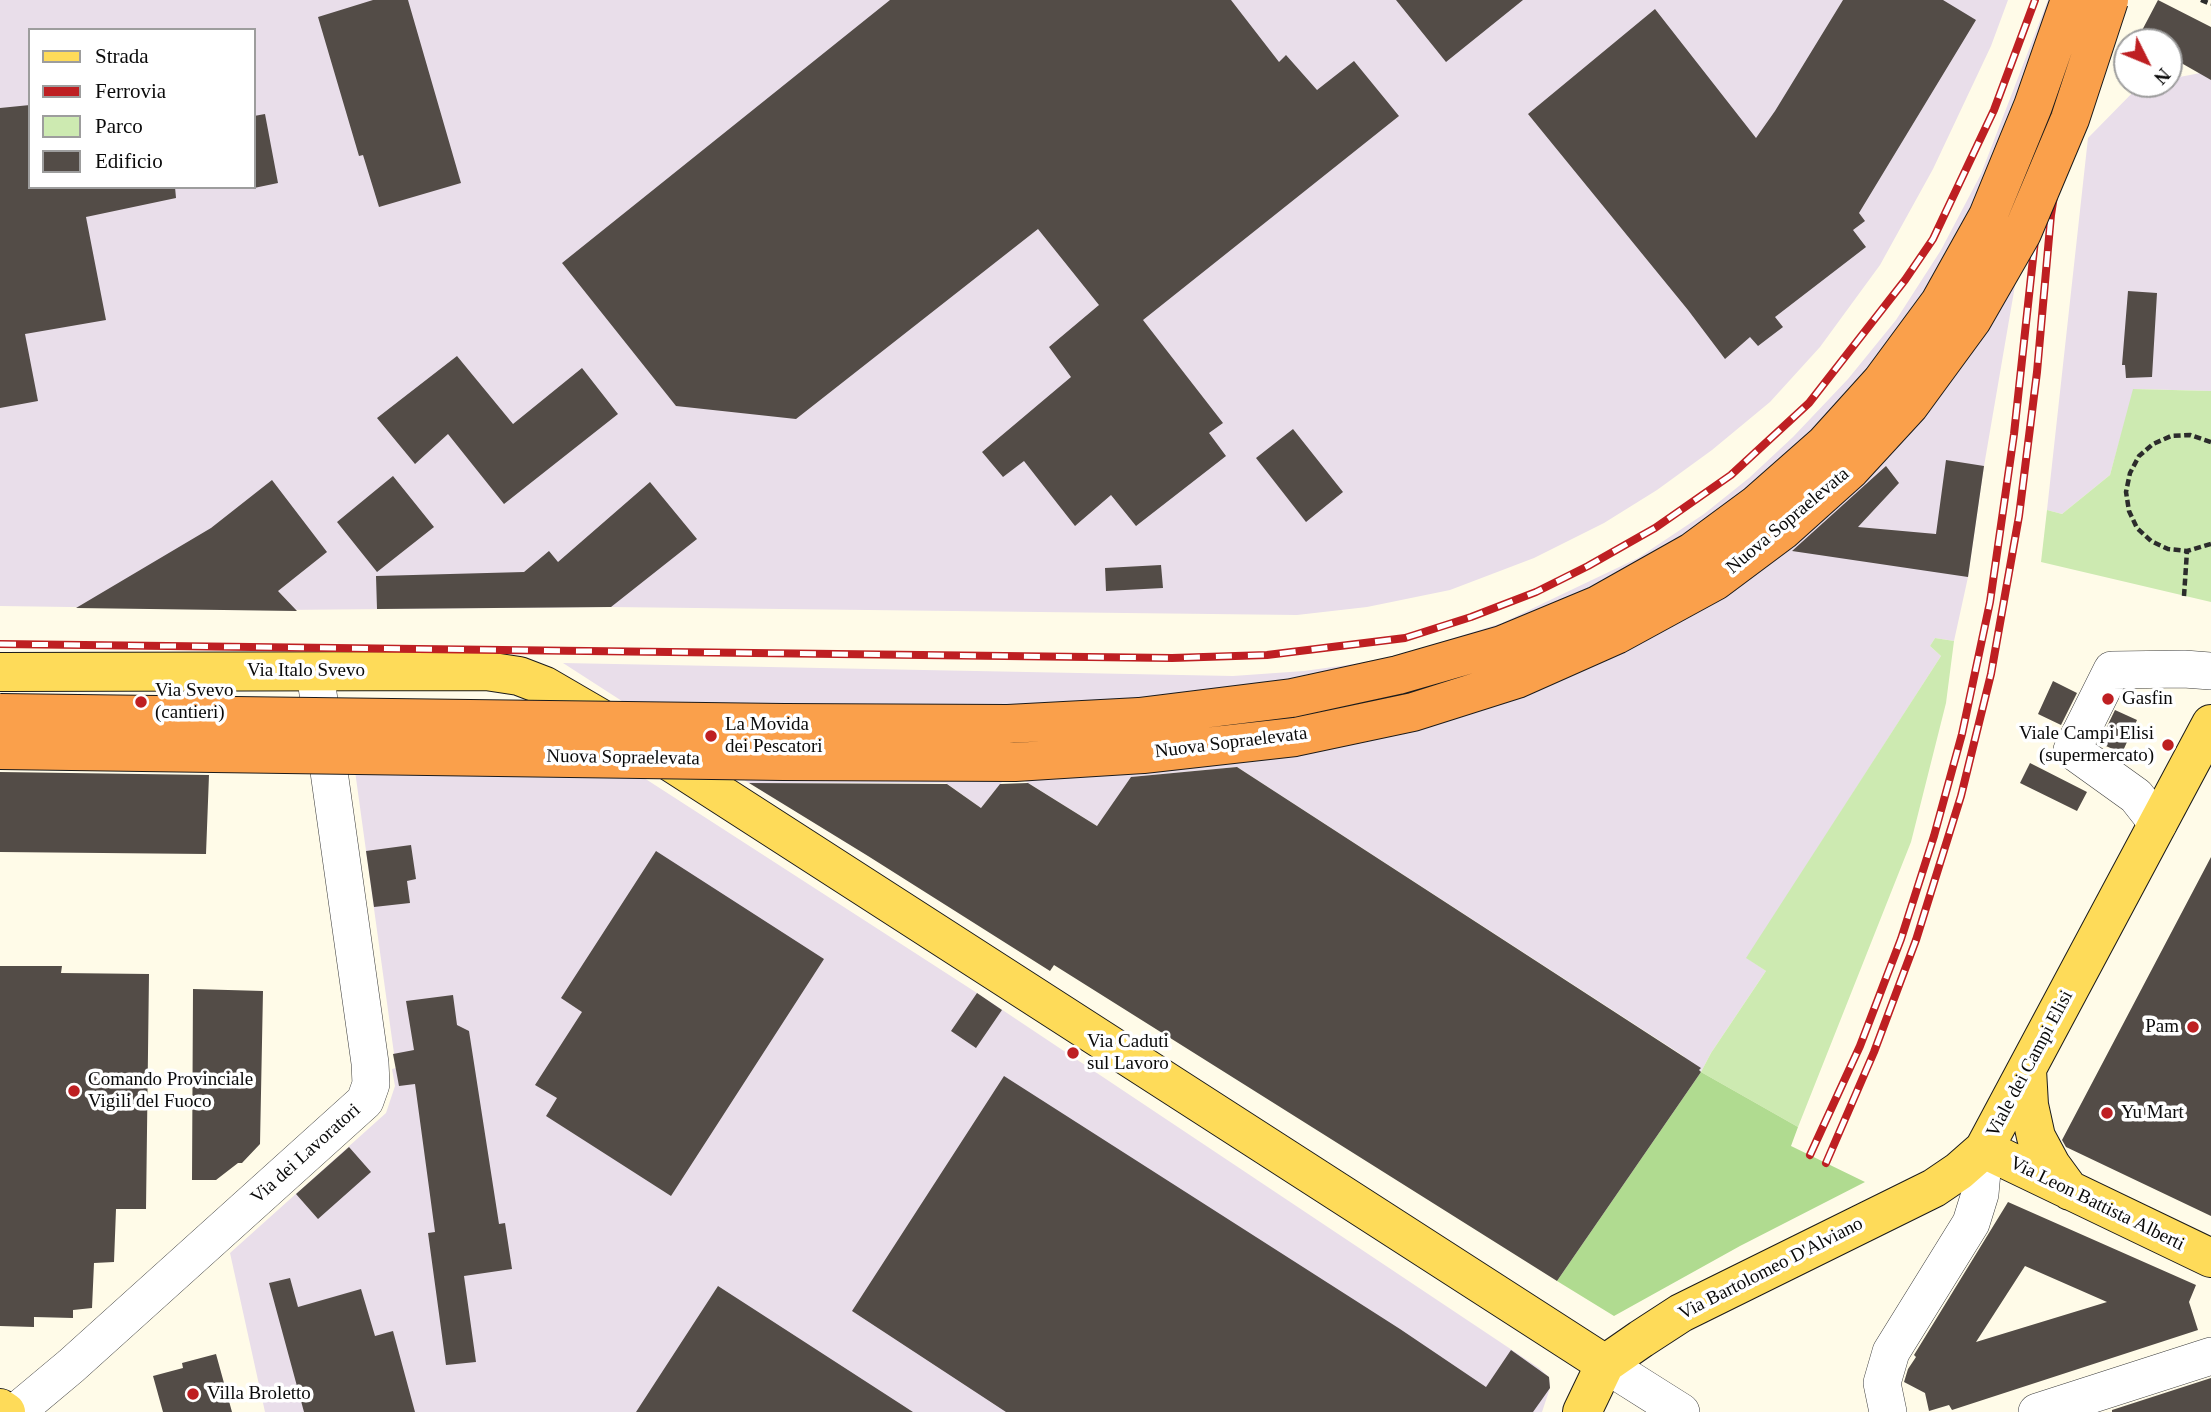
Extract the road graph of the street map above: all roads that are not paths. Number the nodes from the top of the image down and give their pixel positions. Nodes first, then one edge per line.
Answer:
1 (2070, 0) edge
2 (2109, 0) edge
3 (315, 671) junction
4 (2211, 671) edge
5 (0, 672) edge
6 (0, 713) edge
7 (2210, 727) edge
8 (0, 750) edge
9 (2158, 824) junction
10 (2027, 1070) junction
11 (1984, 1149) junction
12 (2071, 1193) junction
13 (2211, 1258) edge
14 (2211, 1356) edge
15 (1605, 1364) junction
16 (0, 1408) edge
17 (6, 1412) edge
18 (16, 1412) edge
19 (1582, 1412) edge
20 (1682, 1412) edge
21 (1888, 1412) edge
22 (2037, 1412) edge

1 - 6 highway, Nuova Sopraelevata, bridge
2 - 8 highway, Nuova Sopraelevata, bridge
3 - 5 main road, Via Italo Svevo
3 - 15 main road, Via Italo Svevo
3 - 18 street, Via dei Lavoratori
4 - 9 street
7 - 9 main road, Viale dei Campi Elisi
9 - 10 main road, Viale dei Campi Elisi
10 - 11 main road, Viale dei Campi Elisi
10 - 12 main road
11 - 12 main road, Via Leon Battista Alberti
11 - 15 main road, Via Bartolomeo D'Alviano
11 - 21 street, Viale dei Campi Elisi
12 - 13 main road, Via Leon Battista Alberti
14 - 22 street
15 - 19 main road
15 - 20 street
16 - 17 main road

